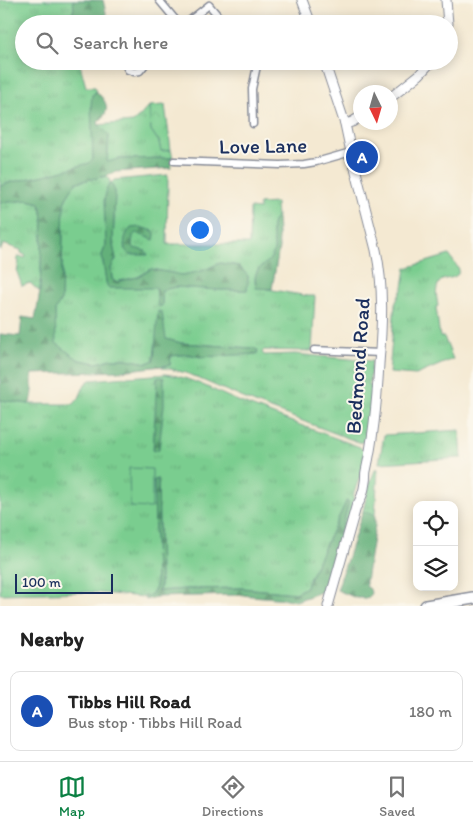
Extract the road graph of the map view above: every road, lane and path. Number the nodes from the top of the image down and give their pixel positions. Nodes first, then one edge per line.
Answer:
1 (159, 0) edge
2 (302, 0) edge
3 (446, 0) edge
4 (171, 15) edge
5 (196, 15) edge
6 (217, 15) edge
7 (308, 15) edge
8 (447, 15) edge
9 (128, 70) edge
10 (141, 70) edge
11 (256, 70) edge
12 (327, 70) edge
13 (423, 70) edge
14 (398, 91) edge
15 (353, 121) edge
16 (253, 124) dead end
17 (345, 124) junction
18 (351, 152) junction
19 (174, 161) dead end
20 (314, 350) dead end
21 (380, 353) junction
22 (473, 598) edge
23 (329, 603) edge
24 (426, 606) edge

1 - 4 street
2 - 7 street
3 - 8 street
5 - 6 street
9 - 10 street
11 - 16 street
12 - 17 street, Bedmond Road
13 - 14 street
15 - 17 street
17 - 18 street, Bedmond Road
18 - 19 street, Love Lane
18 - 21 street, Bedmond Road
20 - 21 street
21 - 23 street, Bedmond Road
22 - 24 highway

